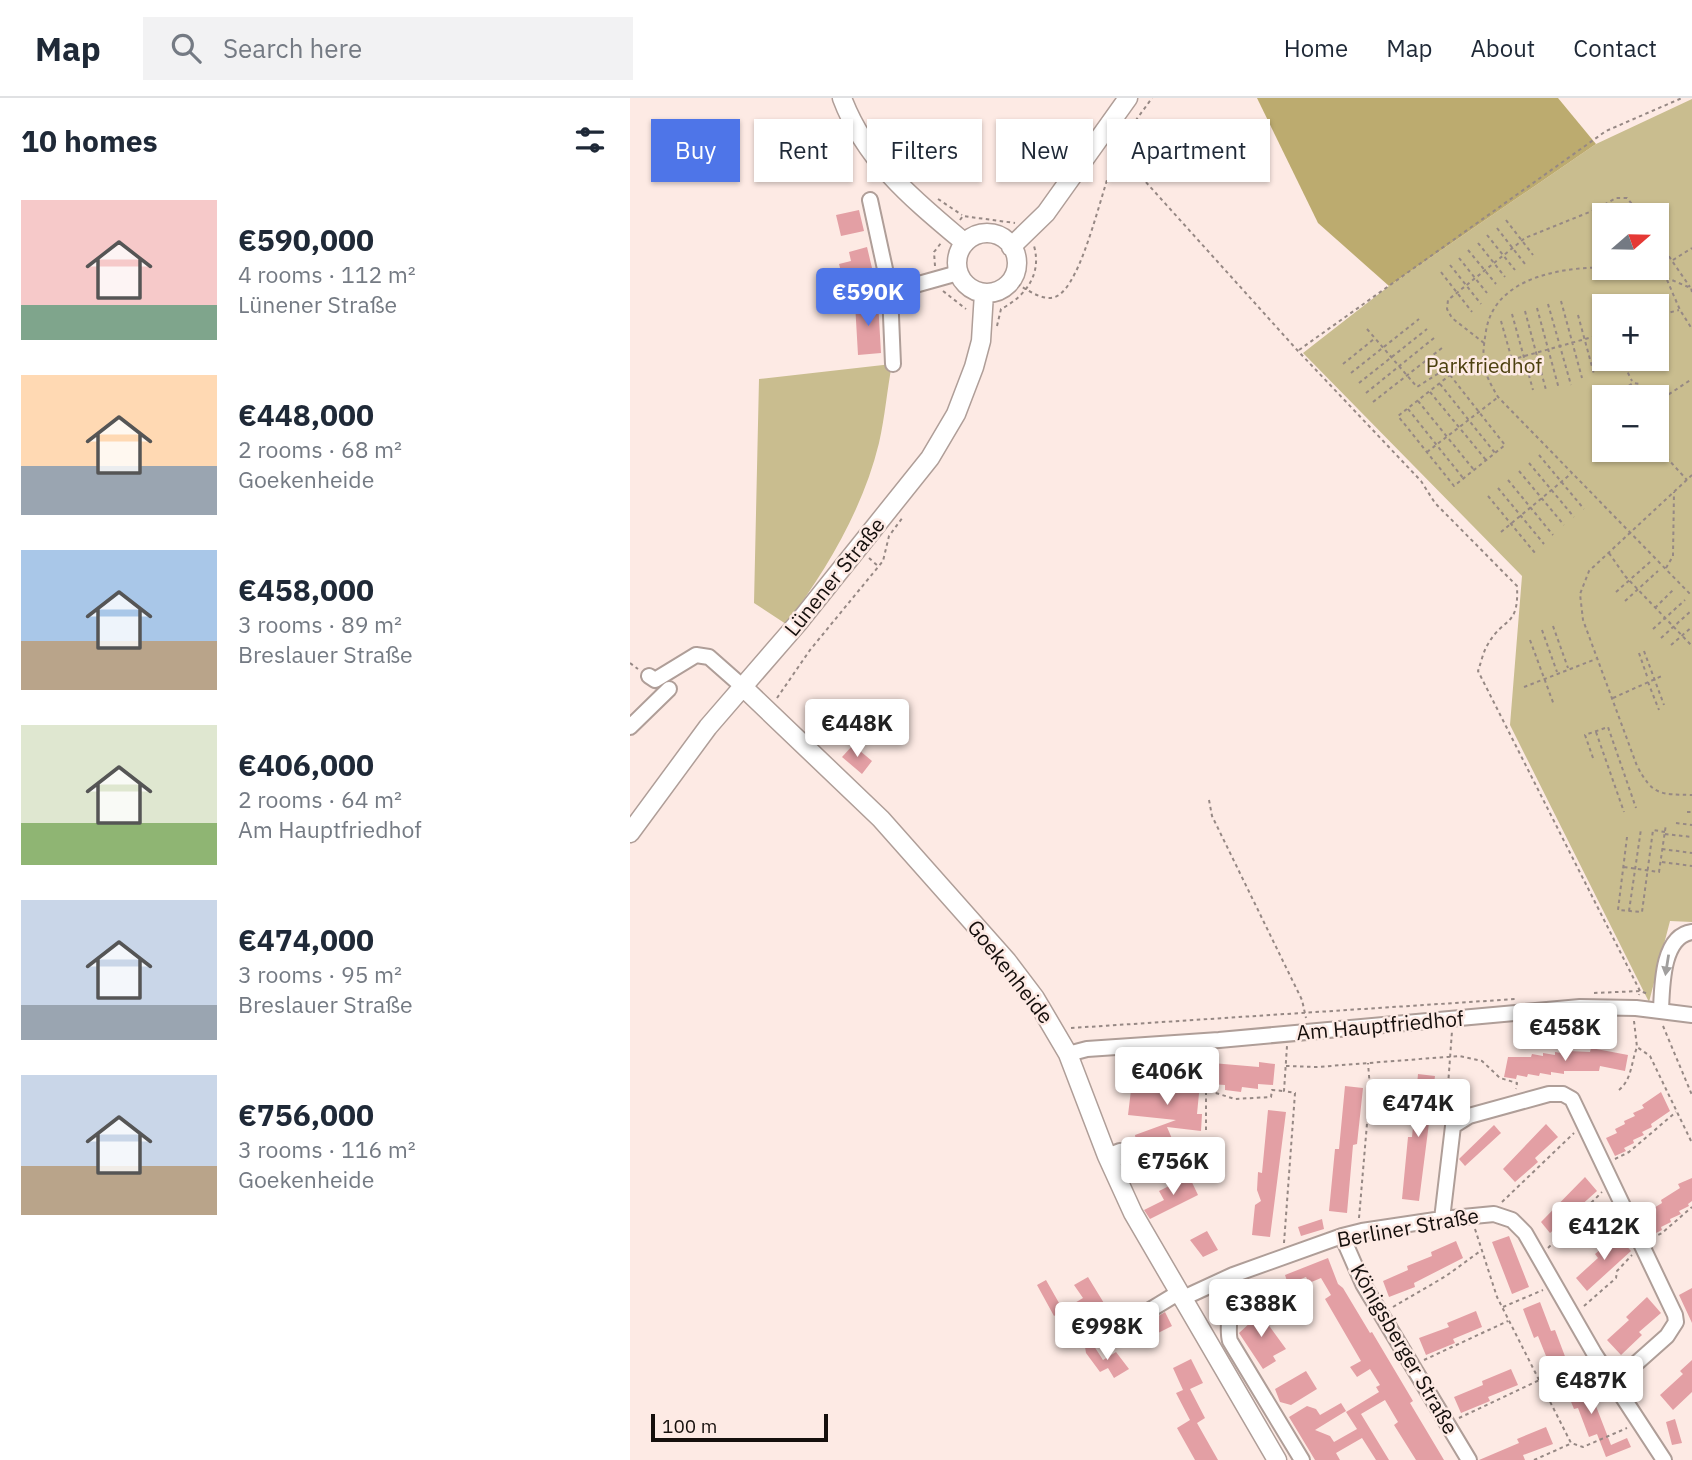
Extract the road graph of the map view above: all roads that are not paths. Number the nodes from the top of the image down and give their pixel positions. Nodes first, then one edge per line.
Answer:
1 (842, 98) edge
2 (1128, 98) edge
3 (870, 200) dead end
4 (958, 237) junction
5 (1011, 247) junction
6 (958, 273) junction
7 (890, 292) junction
8 (984, 293) junction
9 (893, 363) dead end
10 (649, 676) dead end
11 (743, 687) junction
12 (669, 690) dead end
13 (630, 727) edge
14 (630, 833) edge
15 (1692, 932) edge
16 (1661, 1005) junction
17 (1692, 1015) edge
18 (1069, 1054) junction
19 (1107, 1156) junction
20 (1126, 1160) dead end
21 (1442, 1219) junction
22 (1342, 1236) junction
23 (1233, 1275) junction
24 (1180, 1296) junction
25 (1109, 1335) dead end
26 (1614, 1384) junction
27 (1277, 1460) edge
28 (1303, 1460) edge
29 (1469, 1460) edge
30 (1664, 1460) edge

1 - 4 main road
2 - 5 main road
3 - 7 street
4 - 5 main road
4 - 6 main road
5 - 8 main road
6 - 7 street
6 - 8 main road
7 - 9 street
8 - 11 main road, Lünener Straße
10 - 11 street
11 - 14 main road, Lünener Straße
11 - 18 main road, Goekenheide
12 - 13 street
15 -> 16 street
16 - 17 street, Am Hauptfriedhof
16 - 18 street, Am Hauptfriedhof
18 - 19 main road, Goekenheide
19 - 20 street
19 - 24 main road, Goekenheide
21 - 22 street, Berliner Straße
21 - 26 street, Berliner Straße
21 - 26 street
22 - 23 street, Berliner Straße
22 - 29 street, Königsberger Straße
23 - 24 street, Berliner Straße
23 - 28 street
24 - 25 street, Berliner Straße
24 - 27 main road, Goekenheide
26 - 30 street, Berliner Straße

